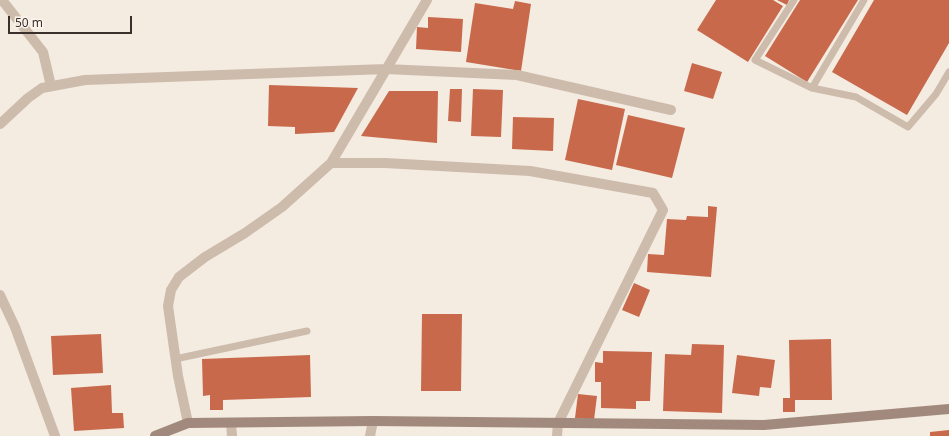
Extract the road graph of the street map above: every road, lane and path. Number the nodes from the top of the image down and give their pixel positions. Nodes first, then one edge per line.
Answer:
1 (2, 0) edge
2 (427, 0) edge
3 (794, 0) edge
4 (864, 0) edge
5 (386, 69) junction
6 (949, 72) edge
7 (52, 86) junction
8 (812, 88) junction
9 (670, 110) dead end
10 (0, 124) edge
11 (331, 163) junction
12 (0, 296) edge
13 (306, 331) dead end
14 (175, 359) junction
15 (949, 409) edge
16 (373, 421) junction
17 (188, 423) junction
18 (231, 423) junction
19 (558, 423) junction
20 (55, 436) edge
21 (155, 436) edge
22 (232, 436) edge
23 (370, 436) edge
24 (557, 436) edge

1 - 7 street
2 - 5 street
3 - 8 lane
4 - 8 lane
5 - 7 street
5 - 9 street
5 - 11 street
6 - 8 lane
7 - 10 street
11 - 14 street
11 - 19 street
12 - 20 street
13 - 14 lane
14 - 17 street
15 - 19 main road
16 - 18 main road
16 - 19 main road
16 - 23 street
17 - 18 main road
17 - 21 main road
18 - 22 street
19 - 24 street

